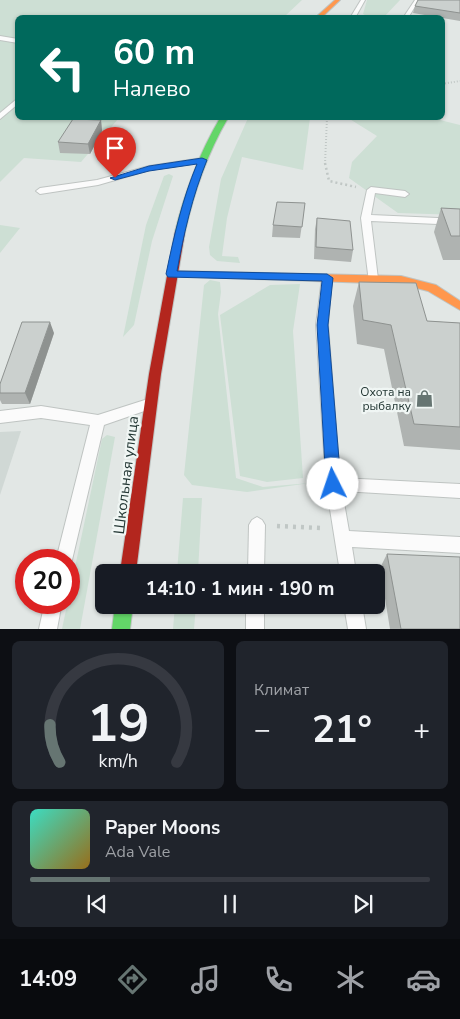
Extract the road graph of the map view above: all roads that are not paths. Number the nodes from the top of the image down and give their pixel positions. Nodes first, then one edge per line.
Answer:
1 (338, 0) edge
2 (363, 0) edge
3 (417, 0) edge
4 (320, 15) edge
5 (353, 15) edge
6 (407, 15) edge
7 (0, 38) edge
8 (15, 40) edge
9 (15, 103) edge
10 (0, 117) edge
11 (223, 120) edge
12 (202, 160) junction
13 (40, 191) dead end
14 (405, 194) dead end
15 (366, 218) junction
16 (460, 222) edge
17 (172, 274) junction
18 (327, 278) junction
19 (373, 279) junction
20 (460, 306) edge
21 (150, 404) junction
22 (0, 416) edge
23 (98, 421) junction
24 (333, 484) junction
25 (460, 490) edge
26 (257, 525) road end
27 (342, 534) junction
28 (460, 545) edge
29 (67, 549) edge
30 (129, 564) edge
31 (256, 564) edge
32 (347, 564) edge
33 (51, 614) edge
34 (123, 614) edge
35 (255, 614) edge
36 (354, 614) edge
37 (48, 629) edge
38 (121, 629) edge
39 (254, 629) edge
40 (357, 629) edge

1 - 4 main road
2 - 5 lane
3 - 6 lane
7 - 8 lane
9 - 10 lane
11 - 12 main road, Школьная улица
12 - 13 lane
12 - 17 main road, Школьная улица
14 - 15 lane
15 - 16 lane
15 - 19 lane
17 - 18 main road
17 - 21 main road, Школьная улица
18 - 19 main road
18 - 24 lane
19 - 20 main road
21 - 23 lane
21 - 30 main road, Школьная улица
22 - 23 lane
23 - 29 lane
24 - 25 lane
24 - 27 lane
26 - 31 lane
27 - 28 lane
27 - 32 lane
33 - 37 lane
34 - 38 main road
35 - 39 lane
36 - 40 lane

